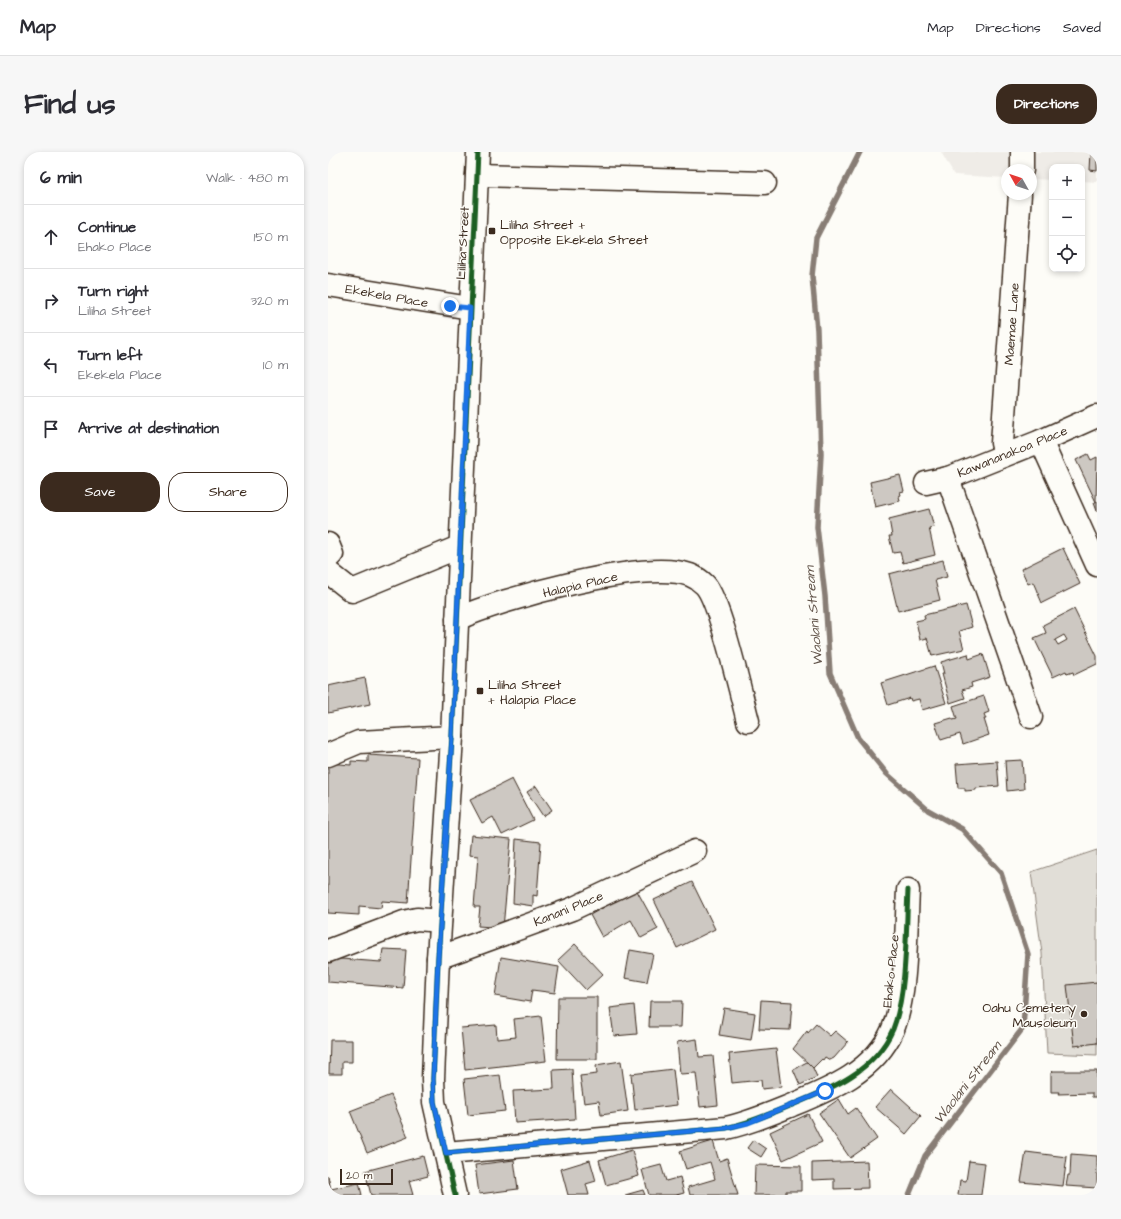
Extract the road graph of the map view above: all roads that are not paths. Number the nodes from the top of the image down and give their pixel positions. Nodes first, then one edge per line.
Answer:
1 (478, 152) edge
2 (1022, 152) edge
3 (1022, 164) edge
4 (477, 175) junction
5 (765, 183) dead end
6 (1020, 200) edge
7 (328, 285) edge
8 (470, 308) junction
9 (1097, 416) edge
10 (1041, 441) junction
11 (1005, 454) junction
12 (948, 478) junction
13 (926, 483) dead end
14 (328, 544) edge
15 (459, 547) junction
16 (328, 558) edge
17 (1097, 566) edge
18 (328, 572) edge
19 (457, 619) junction
20 (1031, 717) dead end
21 (748, 721) dead end
22 (452, 737) junction
23 (328, 755) edge
24 (695, 850) dead end
25 (908, 890) dead end
26 (440, 921) junction
27 (328, 951) edge
28 (438, 958) junction
29 (446, 1153) junction
30 (456, 1195) edge

1 - 4 street, Liliha Street
2 - 3 street
4 - 5 street
4 - 8 street, Liliha Street
6 - 11 street, Maemae Lane
7 - 8 street, Ekekela Place
8 - 15 street, Liliha Street
9 - 10 street, Kawananakoa Place
10 - 11 street, Kawananakoa Place
10 - 17 street
11 - 12 street, Kawananakoa Place
12 - 13 street, Kawananakoa Place
12 - 20 street
14 - 16 street
15 - 18 street
15 - 19 street, Liliha Street
19 - 21 street, Halapia Place
19 - 22 street, Liliha Street
22 - 23 street
22 - 26 street, Liliha Street
24 - 28 street, Kanani Place
25 - 29 street, Ehako Place
26 - 27 street
26 - 28 street, Liliha Street
28 - 29 street, Liliha Street
29 - 30 street, Liliha Street

